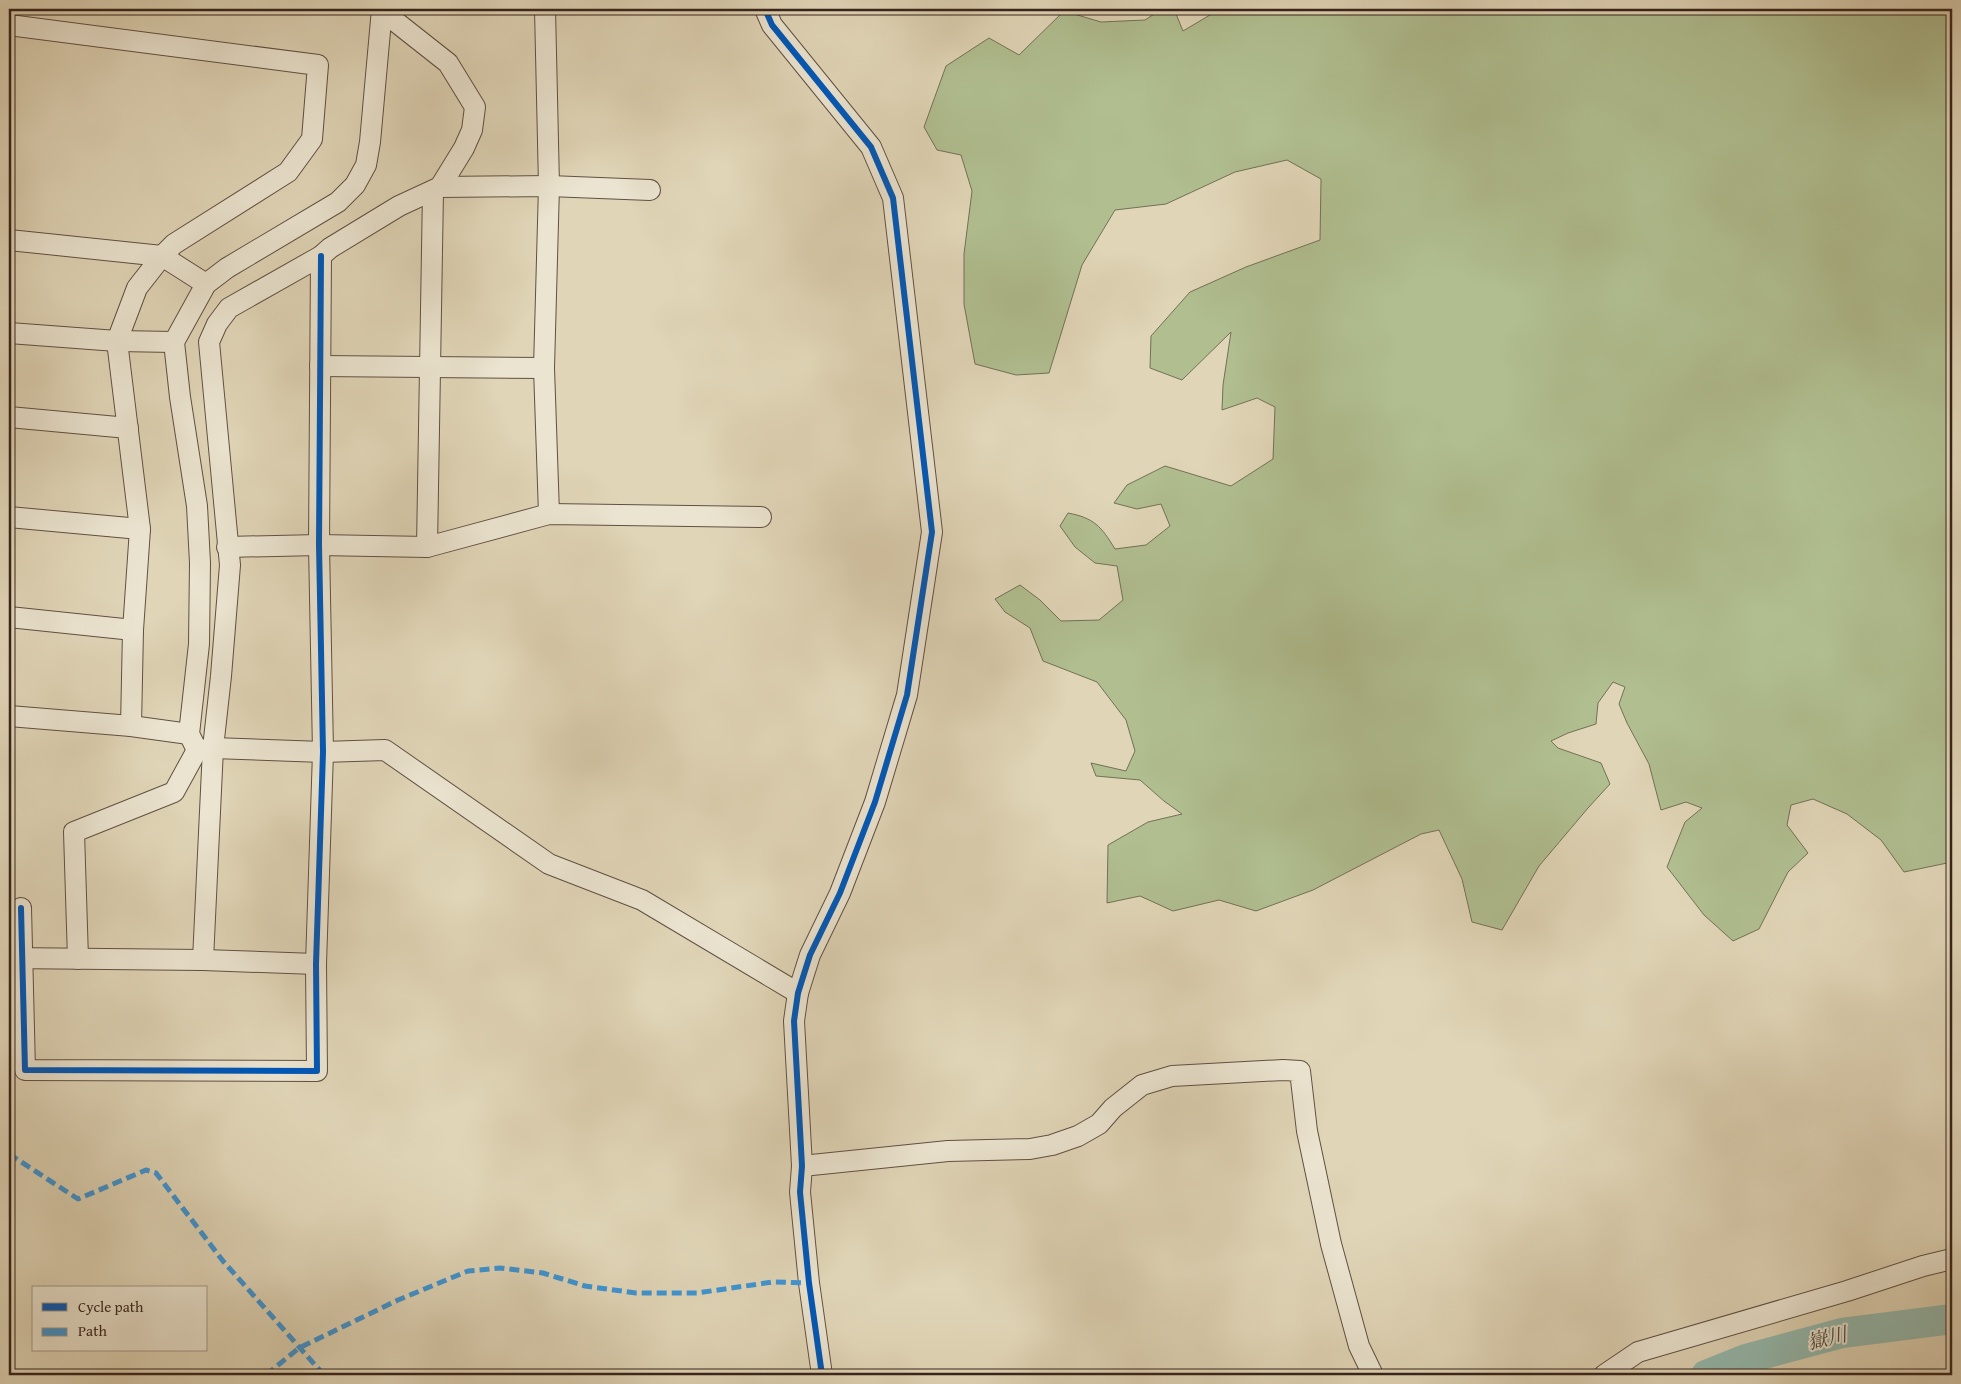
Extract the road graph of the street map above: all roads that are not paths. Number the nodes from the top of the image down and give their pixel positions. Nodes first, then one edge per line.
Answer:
1 (545, 9) edge
2 (765, 9) edge
3 (382, 10) edge
4 (9, 24) edge
5 (549, 186) junction
6 (436, 189) junction
7 (650, 190) dead end
8 (9, 240) edge
9 (162, 256) junction
10 (321, 256) junction
11 (206, 284) junction
12 (9, 333) edge
13 (117, 340) junction
14 (174, 342) junction
15 (320, 366) junction
16 (430, 368) junction
17 (544, 368) junction
18 (9, 417) edge
19 (128, 428) junction
20 (549, 514) junction
21 (9, 517) edge
22 (761, 517) dead end
23 (140, 529) junction
24 (319, 545) junction
25 (228, 546) junction
26 (427, 548) junction
27 (9, 617) edge
28 (133, 630) junction
29 (9, 716) edge
30 (131, 726) junction
31 (200, 744) junction
32 (323, 752) junction
33 (21, 908) dead end
34 (16, 959) edge
35 (78, 959) junction
36 (203, 960) junction
37 (316, 964) junction
38 (798, 993) junction
39 (802, 1166) junction
40 (1952, 1260) edge
41 (822, 1375) edge
42 (1373, 1375) edge
43 (1604, 1375) edge

1 - 5 street
2 - 38 street
3 - 6 street
3 - 11 street
4 - 9 street
5 - 6 street
5 - 7 street
5 - 17 street
6 - 10 street
6 - 16 street
8 - 9 street
9 - 11 street
9 - 13 street
10 - 15 street
10 - 25 street
11 - 14 street
12 - 13 street
13 - 14 street
13 - 19 street
14 - 31 street
15 - 16 street
15 - 24 street
16 - 17 street
16 - 26 street
17 - 20 street
18 - 19 street
19 - 23 street
20 - 22 street
20 - 26 street
21 - 23 street
23 - 28 street
24 - 25 street
24 - 26 street
24 - 32 street
25 - 31 street
27 - 28 street
28 - 30 street
29 - 30 street
30 - 31 street
31 - 32 street
31 - 35 street
31 - 36 street
32 - 37 street
32 - 38 street
33 - 34 street
34 - 35 street
34 - 37 street
35 - 36 street
36 - 37 street
38 - 39 street
39 - 41 street
39 - 42 street
40 - 43 street

